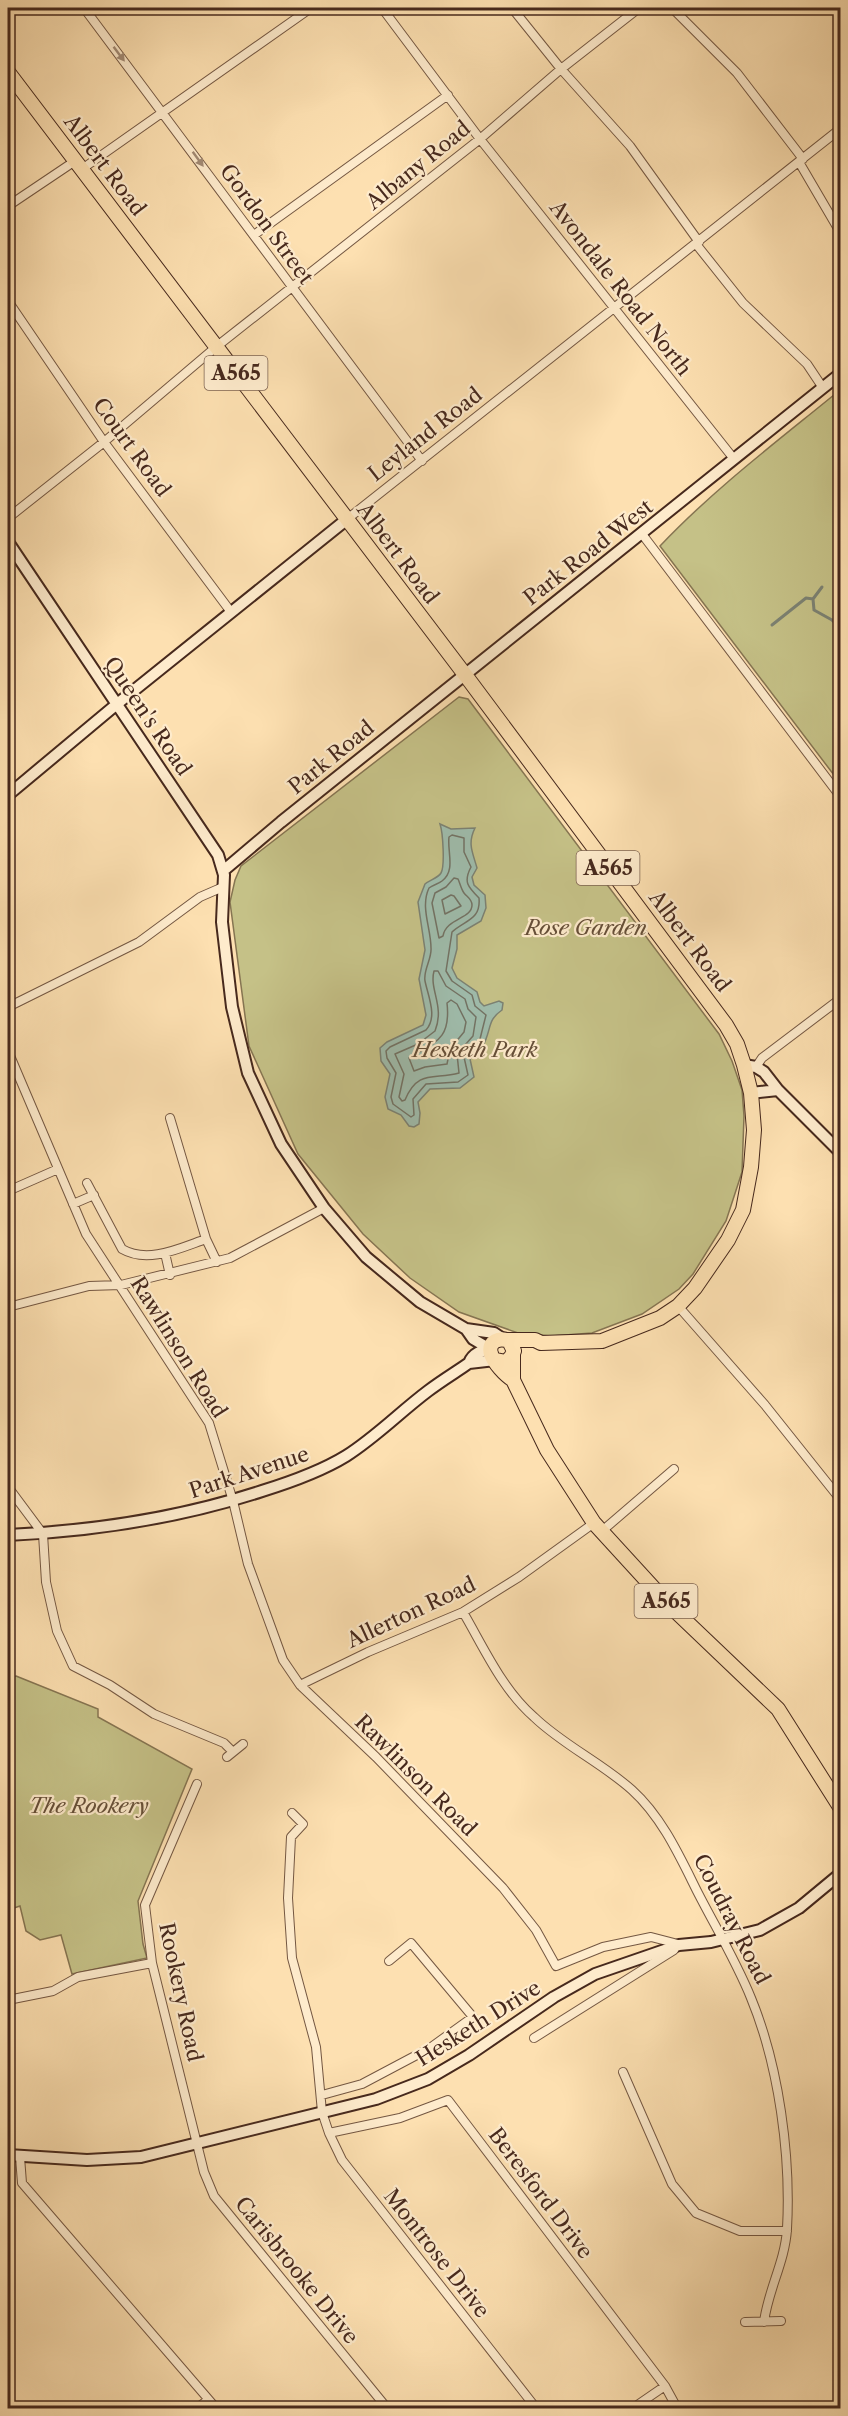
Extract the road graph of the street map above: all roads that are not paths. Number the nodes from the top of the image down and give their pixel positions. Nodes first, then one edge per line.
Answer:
1 (84, 8) edge
2 (312, 8) edge
3 (382, 8) edge
4 (512, 8) edge
5 (639, 8) edge
6 (672, 8) edge
7 (561, 69) junction
8 (8, 72) edge
9 (448, 95) junction
10 (163, 112) junction
11 (840, 129) edge
12 (480, 139) junction
13 (801, 161) junction
14 (79, 165) junction
15 (8, 206) edge
16 (840, 232) edge
17 (254, 235) junction
18 (697, 243) junction
19 (292, 288) junction
20 (8, 302) edge
21 (614, 307) junction
22 (216, 347) junction
23 (840, 374) edge
24 (823, 388) junction
25 (104, 442) junction
26 (734, 459) junction
27 (422, 461) junction
28 (8, 518) edge
29 (346, 520) junction
30 (642, 534) junction
31 (8, 542) edge
32 (231, 612) junction
33 (465, 674) junction
34 (117, 704) junction
35 (8, 795) edge
36 (840, 796) edge
37 (223, 871) junction
38 (224, 887) junction
39 (840, 999) edge
40 (8, 1007) edge
41 (8, 1051) edge
42 (750, 1066) junction
43 (778, 1090) junction
44 (751, 1093) junction
45 (170, 1118) dead end
46 (840, 1152) edge
47 (58, 1169) junction
48 (87, 1183) dead end
49 (8, 1191) edge
50 (94, 1195) junction
51 (73, 1204) junction
52 (324, 1208) junction
53 (206, 1239) junction
54 (165, 1253) junction
55 (217, 1262) junction
56 (170, 1275) junction
57 (121, 1285) junction
58 (678, 1306) junction
59 (8, 1307) edge
60 (465, 1329) junction
61 (505, 1339) junction
62 (542, 1343) junction
63 (513, 1354) junction
64 (493, 1355) junction
65 (513, 1380) junction
66 (674, 1469) dead end
67 (8, 1487) edge
68 (840, 1499) edge
69 (233, 1501) junction
70 (598, 1527) junction
71 (43, 1534) junction
72 (8, 1535) edge
73 (463, 1612) junction
74 (300, 1685) junction
75 (243, 1744) dead end
76 (197, 1784) dead end
77 (840, 1807) edge
78 (292, 1813) dead end
79 (840, 1874) edge
80 (725, 1940) junction
81 (679, 1945) junction
82 (389, 1960) dead end
83 (152, 1963) junction
84 (8, 2000) edge
85 (534, 2038) dead end
86 (623, 2072) dead end
87 (322, 2095) junction
88 (322, 2112) junction
89 (329, 2133) junction
90 (198, 2144) junction
91 (8, 2155) edge
92 (20, 2157) junction
93 (787, 2231) junction
94 (781, 2321) dead end
95 (745, 2322) dead end
96 (764, 2322) junction
97 (665, 2386) junction
98 (208, 2400) junction
99 (197, 2409) edge
100 (216, 2409) edge
101 (387, 2409) edge
102 (536, 2409) edge
103 (633, 2409) edge
104 (677, 2409) edge

1 -> 10 street, Gordon Street
2 - 10 street
3 - 9 street, Avondale Road North
4 - 7 street
5 - 7 street, Albany Road
6 - 13 street
7 - 12 street, Albany Road
7 - 18 street
8 - 14 highway, Albert Road / A565
9 - 12 street, Avondale Road North
9 - 17 street
10 - 14 street
10 -> 17 street, Gordon Street
11 - 13 street, Leyland Road
12 - 19 street, Albany Road
12 - 21 street, Avondale Road North
13 - 16 street
13 - 18 street, Leyland Road
14 - 15 street
14 - 22 highway, Albert Road / A565
17 - 19 street, Gordon Street
18 - 21 street, Leyland Road
18 - 24 street
19 - 22 street, Albany Road
19 - 27 street, Gordon Street
20 - 25 street, Court Road
21 - 26 street, Avondale Road North
21 - 27 street, Leyland Road
22 - 25 street, Albany Road
22 - 29 highway, Albert Road / A565
23 - 24 street, Park Road West
24 - 26 street, Park Road West
25 - 28 street, Albany Road
25 - 32 street, Court Road
26 - 30 street, Park Road West
27 - 29 street, Leyland Road
29 - 32 street, Leyland Road
29 - 33 highway, Albert Road / A565
30 - 33 street, Park Road West
30 - 36 street
31 - 34 street, Queen's Road
32 - 34 street, Leyland Road
33 - 37 street, Park Road
33 - 42 highway, Albert Road / A565
34 - 35 street, Leyland Road
34 - 37 street, Queen's Road
37 - 38 street, Queen's Road
38 - 40 street
38 - 52 street, Queen's Road
39 - 42 street
41 - 47 street, Rawlinson Road
42 - 43 street
42 - 44 highway, A565
43 - 44 street
43 - 46 street
44 - 58 highway, A565
45 - 53 street
47 - 49 street
47 - 51 street, Rawlinson Road
48 - 50 street
50 - 51 street
50 - 54 street
51 - 57 street, Rawlinson Road
52 - 55 street
52 - 60 street, Queen's Road
53 - 54 street
53 - 55 street
54 - 56 street
55 - 56 street
56 - 57 street
57 - 59 street
57 - 69 street, Rawlinson Road
58 - 62 highway, A565
58 - 68 street
60 - 61 street
60 - 64 street
61 - 62 highway, A565
61 - 63 highway, A565
61 - 64 highway
62 - 63 highway, A565
63 - 64 highway, A565
63 - 65 highway, A565
64 - 65 highway, A565
64 - 69 street, Park Avenue
65 - 70 highway, A565
66 - 70 street, Allerton Road
67 - 71 street
69 - 71 street, Park Avenue
69 - 74 street, Rawlinson Road
70 - 73 street, Allerton Road
70 - 77 highway, A565
71 - 72 street, Park Avenue
71 - 75 street
73 - 74 street, Allerton Road
73 - 80 street, Coudray Road
74 - 81 street, Rawlinson Road
76 - 83 street, Rookery Road
78 - 87 street, Montrose Drive
79 - 80 street, Hesketh Drive
80 - 81 street, Hesketh Drive
80 - 93 street, Coudray Road
81 - 85 street
81 - 88 street, Hesketh Drive
82 - 87 street
83 - 84 street
83 - 90 street, Rookery Road
86 - 93 street
87 - 88 street, Montrose Drive
88 - 89 street, Montrose Drive
88 - 90 street, Hesketh Drive
89 - 97 street, Beresford Drive
89 - 102 street, Montrose Drive
90 - 92 street, Hesketh Drive
90 - 101 street, Carisbrooke Drive
91 - 92 street, Hesketh Drive
92 - 98 street
93 - 96 street, Coudray Road
94 - 96 street
95 - 96 street
97 - 103 street
97 - 104 street, Beresford Drive
98 - 99 street
98 - 100 street

